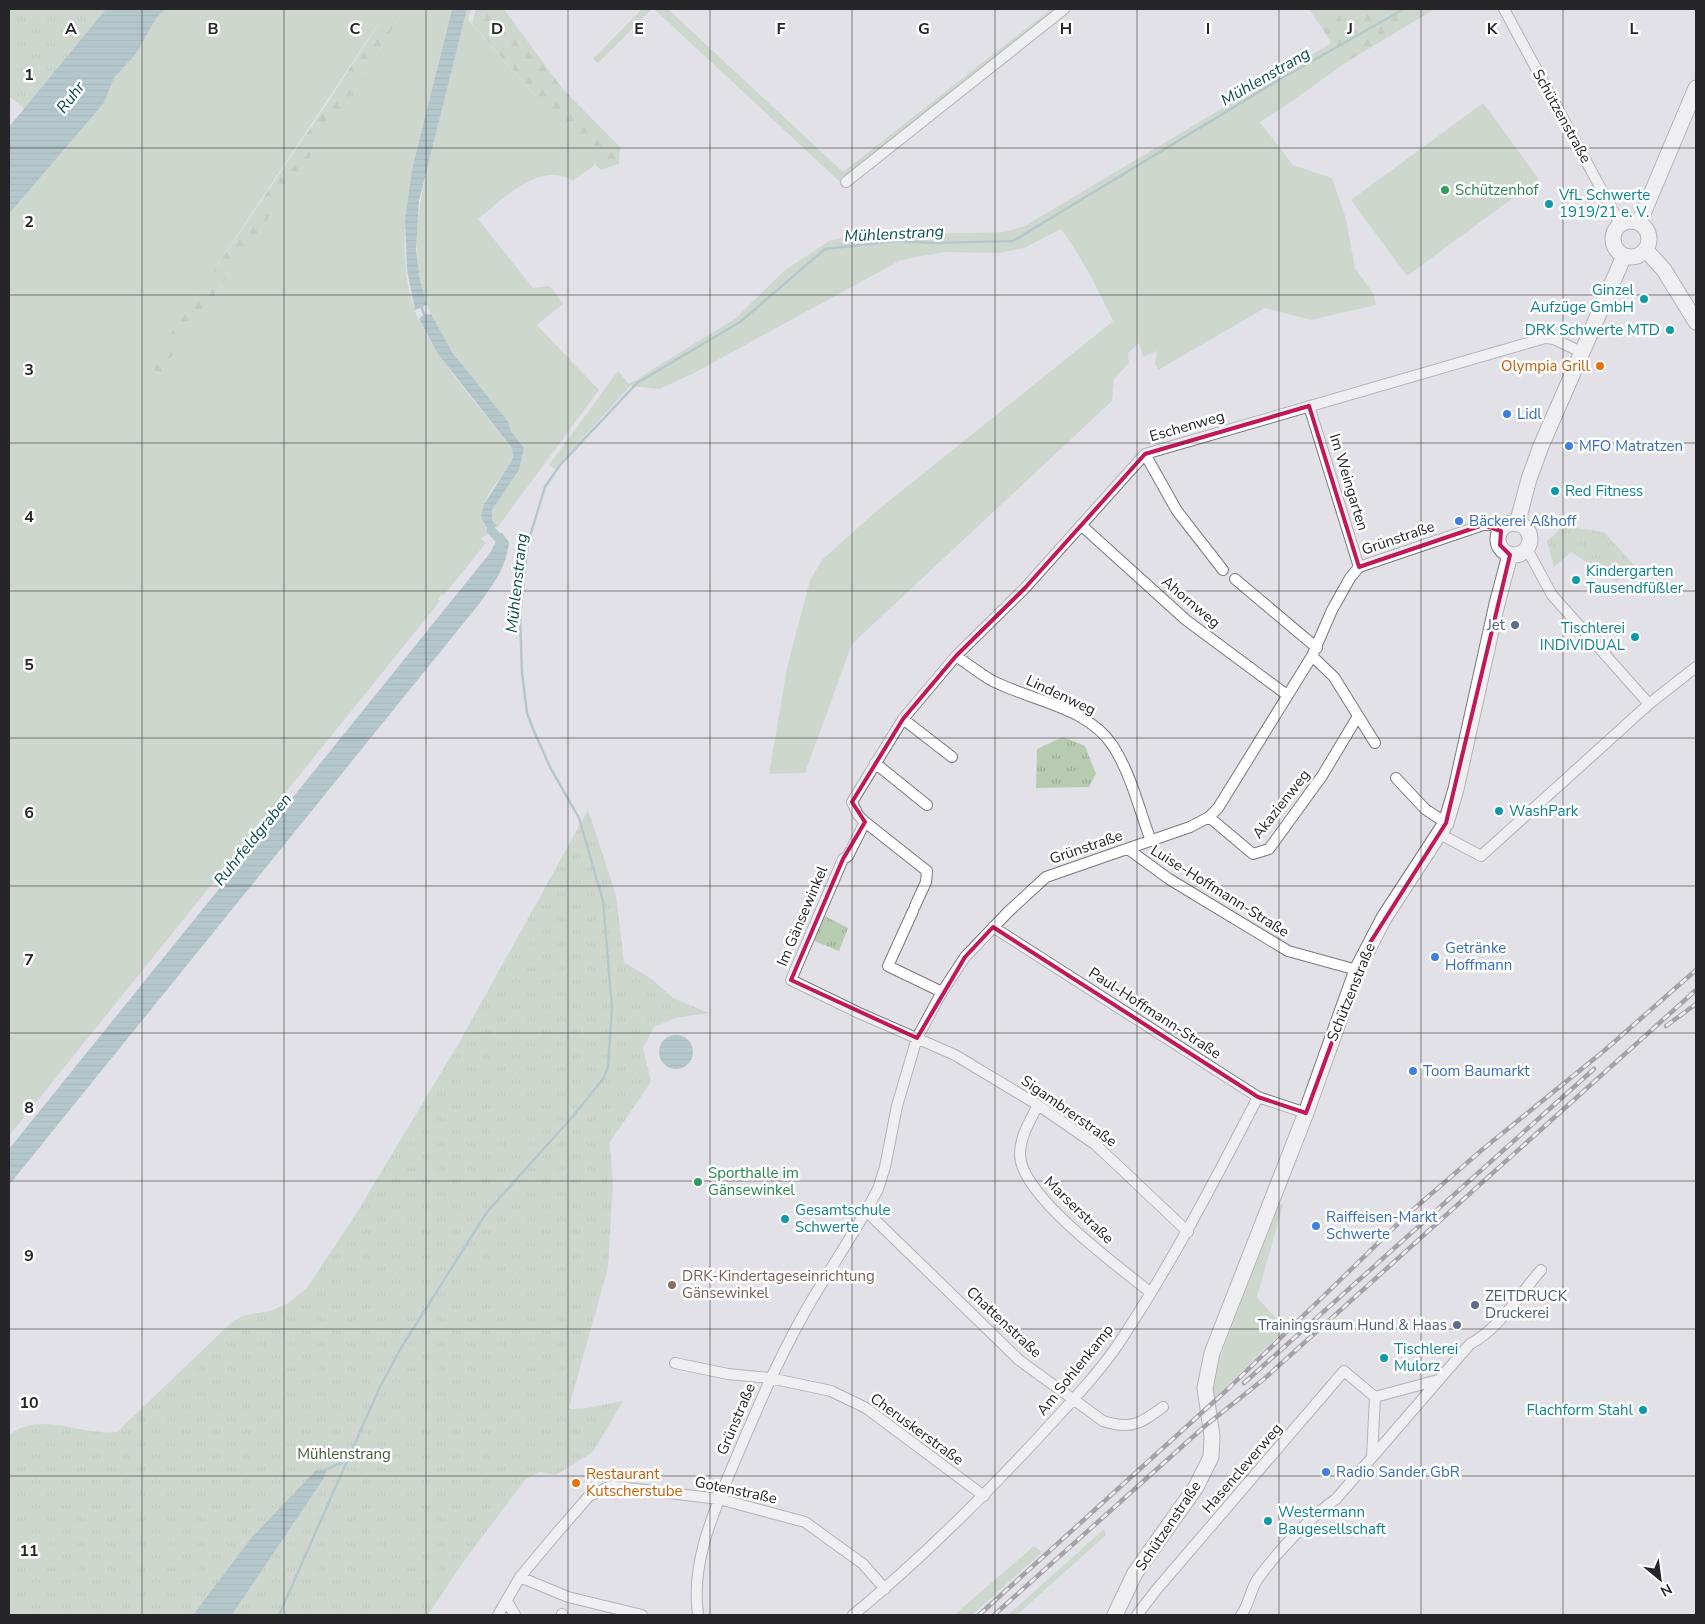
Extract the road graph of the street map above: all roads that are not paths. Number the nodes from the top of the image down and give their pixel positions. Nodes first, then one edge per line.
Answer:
1 (1064, 9) edge
2 (1504, 9) edge
3 (1696, 88) edge
4 (1692, 110) edge
5 (846, 182) dead end
6 (1639, 223) junction
7 (1620, 224) junction
8 (1646, 250) junction
9 (1624, 256) junction
10 (1692, 307) edge
11 (1696, 322) edge
12 (1581, 352) junction
13 (1309, 406) junction
14 (1144, 454) junction
15 (1517, 524) junction
16 (1081, 525) junction
17 (1502, 531) junction
18 (1527, 549) junction
19 (1510, 555) junction
20 (1359, 567) junction
21 (1223, 570) dead end
22 (1235, 579) dead end
23 (1315, 652) junction
24 (956, 656) junction
25 (1696, 667) edge
26 (1287, 695) junction
27 (1649, 704) junction
28 (1358, 716) junction
29 (904, 719) junction
30 (1375, 743) dead end
31 (952, 757) dead end
32 (875, 763) junction
33 (1396, 778) dead end
34 (927, 806) dead end
35 (1209, 817) junction
36 (865, 822) junction
37 (1443, 829) junction
38 (1151, 841) junction
39 (1128, 849) junction
40 (993, 927) junction
41 (1357, 970) junction
42 (942, 992) junction
43 (917, 1038) junction
44 (1258, 1097) junction
45 (1038, 1105) junction
46 (1306, 1113) junction
47 (866, 1211) junction
48 (1188, 1232) junction
49 (1541, 1270) dead end
50 (1150, 1292) junction
51 (675, 1363) dead end
52 (770, 1378) junction
53 (1438, 1380) junction
54 (1375, 1397) junction
55 (1074, 1399) junction
56 (1163, 1407) dead end
57 (1372, 1457) junction
58 (984, 1496) junction
59 (719, 1499) junction
60 (520, 1577) junction
61 (886, 1589) junction
62 (507, 1601) junction
63 (498, 1615) edge
64 (515, 1615) edge
65 (642, 1615) edge
66 (698, 1615) edge
67 (853, 1615) edge
68 (1115, 1615) edge
69 (1137, 1615) edge
70 (1241, 1615) edge

1 - 5 street
2 - 7 street, Schützenstraße
3 - 4 main road
4 - 6 main road
6 - 7 main road
6 - 8 main road
7 - 9 main road
8 - 9 main road
8 - 10 main road
9 - 12 main road
10 - 11 main road
12 - 13 street, Eschenweg
12 - 15 main road
13 - 14 street, Eschenweg
13 - 20 street, Im Weingarten
14 - 16 street, Eschenweg
14 - 21 street
15 - 17 main road
15 - 18 main road
16 - 24 street, Eschenweg
16 - 26 street, Ahornweg
17 - 19 main road
17 - 20 street, Grünstraße
18 - 19 main road
18 - 27 street
19 - 37 main road, Schützenstraße
20 - 23 street, Grünstraße
22 - 23 street
23 - 26 street, Grünstraße
23 - 28 street
24 - 29 street, Eschenweg
24 - 38 street, Lindenweg
25 - 27 street
26 - 35 street, Grünstraße
27 - 37 street
28 - 30 street
28 - 35 street, Akazienweg
29 - 31 street
29 - 32 street, Eschenweg
32 - 34 street
32 - 36 street, Eschenweg
33 - 37 street
35 - 38 street, Grünstraße
36 - 42 street, Eschenweg
36 - 43 street, Im Gänsewinkel
37 - 41 main road, Schützenstraße
38 - 39 street, Grünstraße
39 - 40 street, Grünstraße
39 - 41 street, Luise-Hoffmann-Straße
40 - 42 street, Grünstraße
40 - 44 street, Paul-Hoffmann-Straße
41 - 46 main road, Schützenstraße
42 - 43 street, Grünstraße
43 - 45 street, Sigambrerstraße
43 - 47 street, Grünstraße
44 - 46 street, Paul-Hoffmann-Straße
44 - 48 street, Am Sohlenkamp
45 - 48 street, Sigambrerstraße
45 - 50 street, Marserstraße
46 - 68 main road, Schützenstraße
47 - 52 street, Grünstraße
47 - 55 street, Chattenstraße
48 - 50 street, Am Sohlenkamp
49 - 53 street
50 - 55 street, Am Sohlenkamp
51 - 52 street, Grünstraße
52 - 58 street, Cheruskerstraße
52 - 59 street, Grünstraße
53 - 54 street
53 - 57 street
54 - 57 street
54 - 69 street, Hasencleverweg
55 - 56 street, Chattenstraße
55 - 58 street, Am Sohlenkamp
57 - 70 street
58 - 61 street, Am Sohlenkamp
59 - 60 street, Gotenstraße
59 - 61 street, Gotenstraße
59 - 66 street, Grünstraße
60 - 62 street, Gotenstraße
60 - 65 street
61 - 67 street, Am Sohlenkamp
62 - 63 street, Gotenstraße
62 - 64 street

